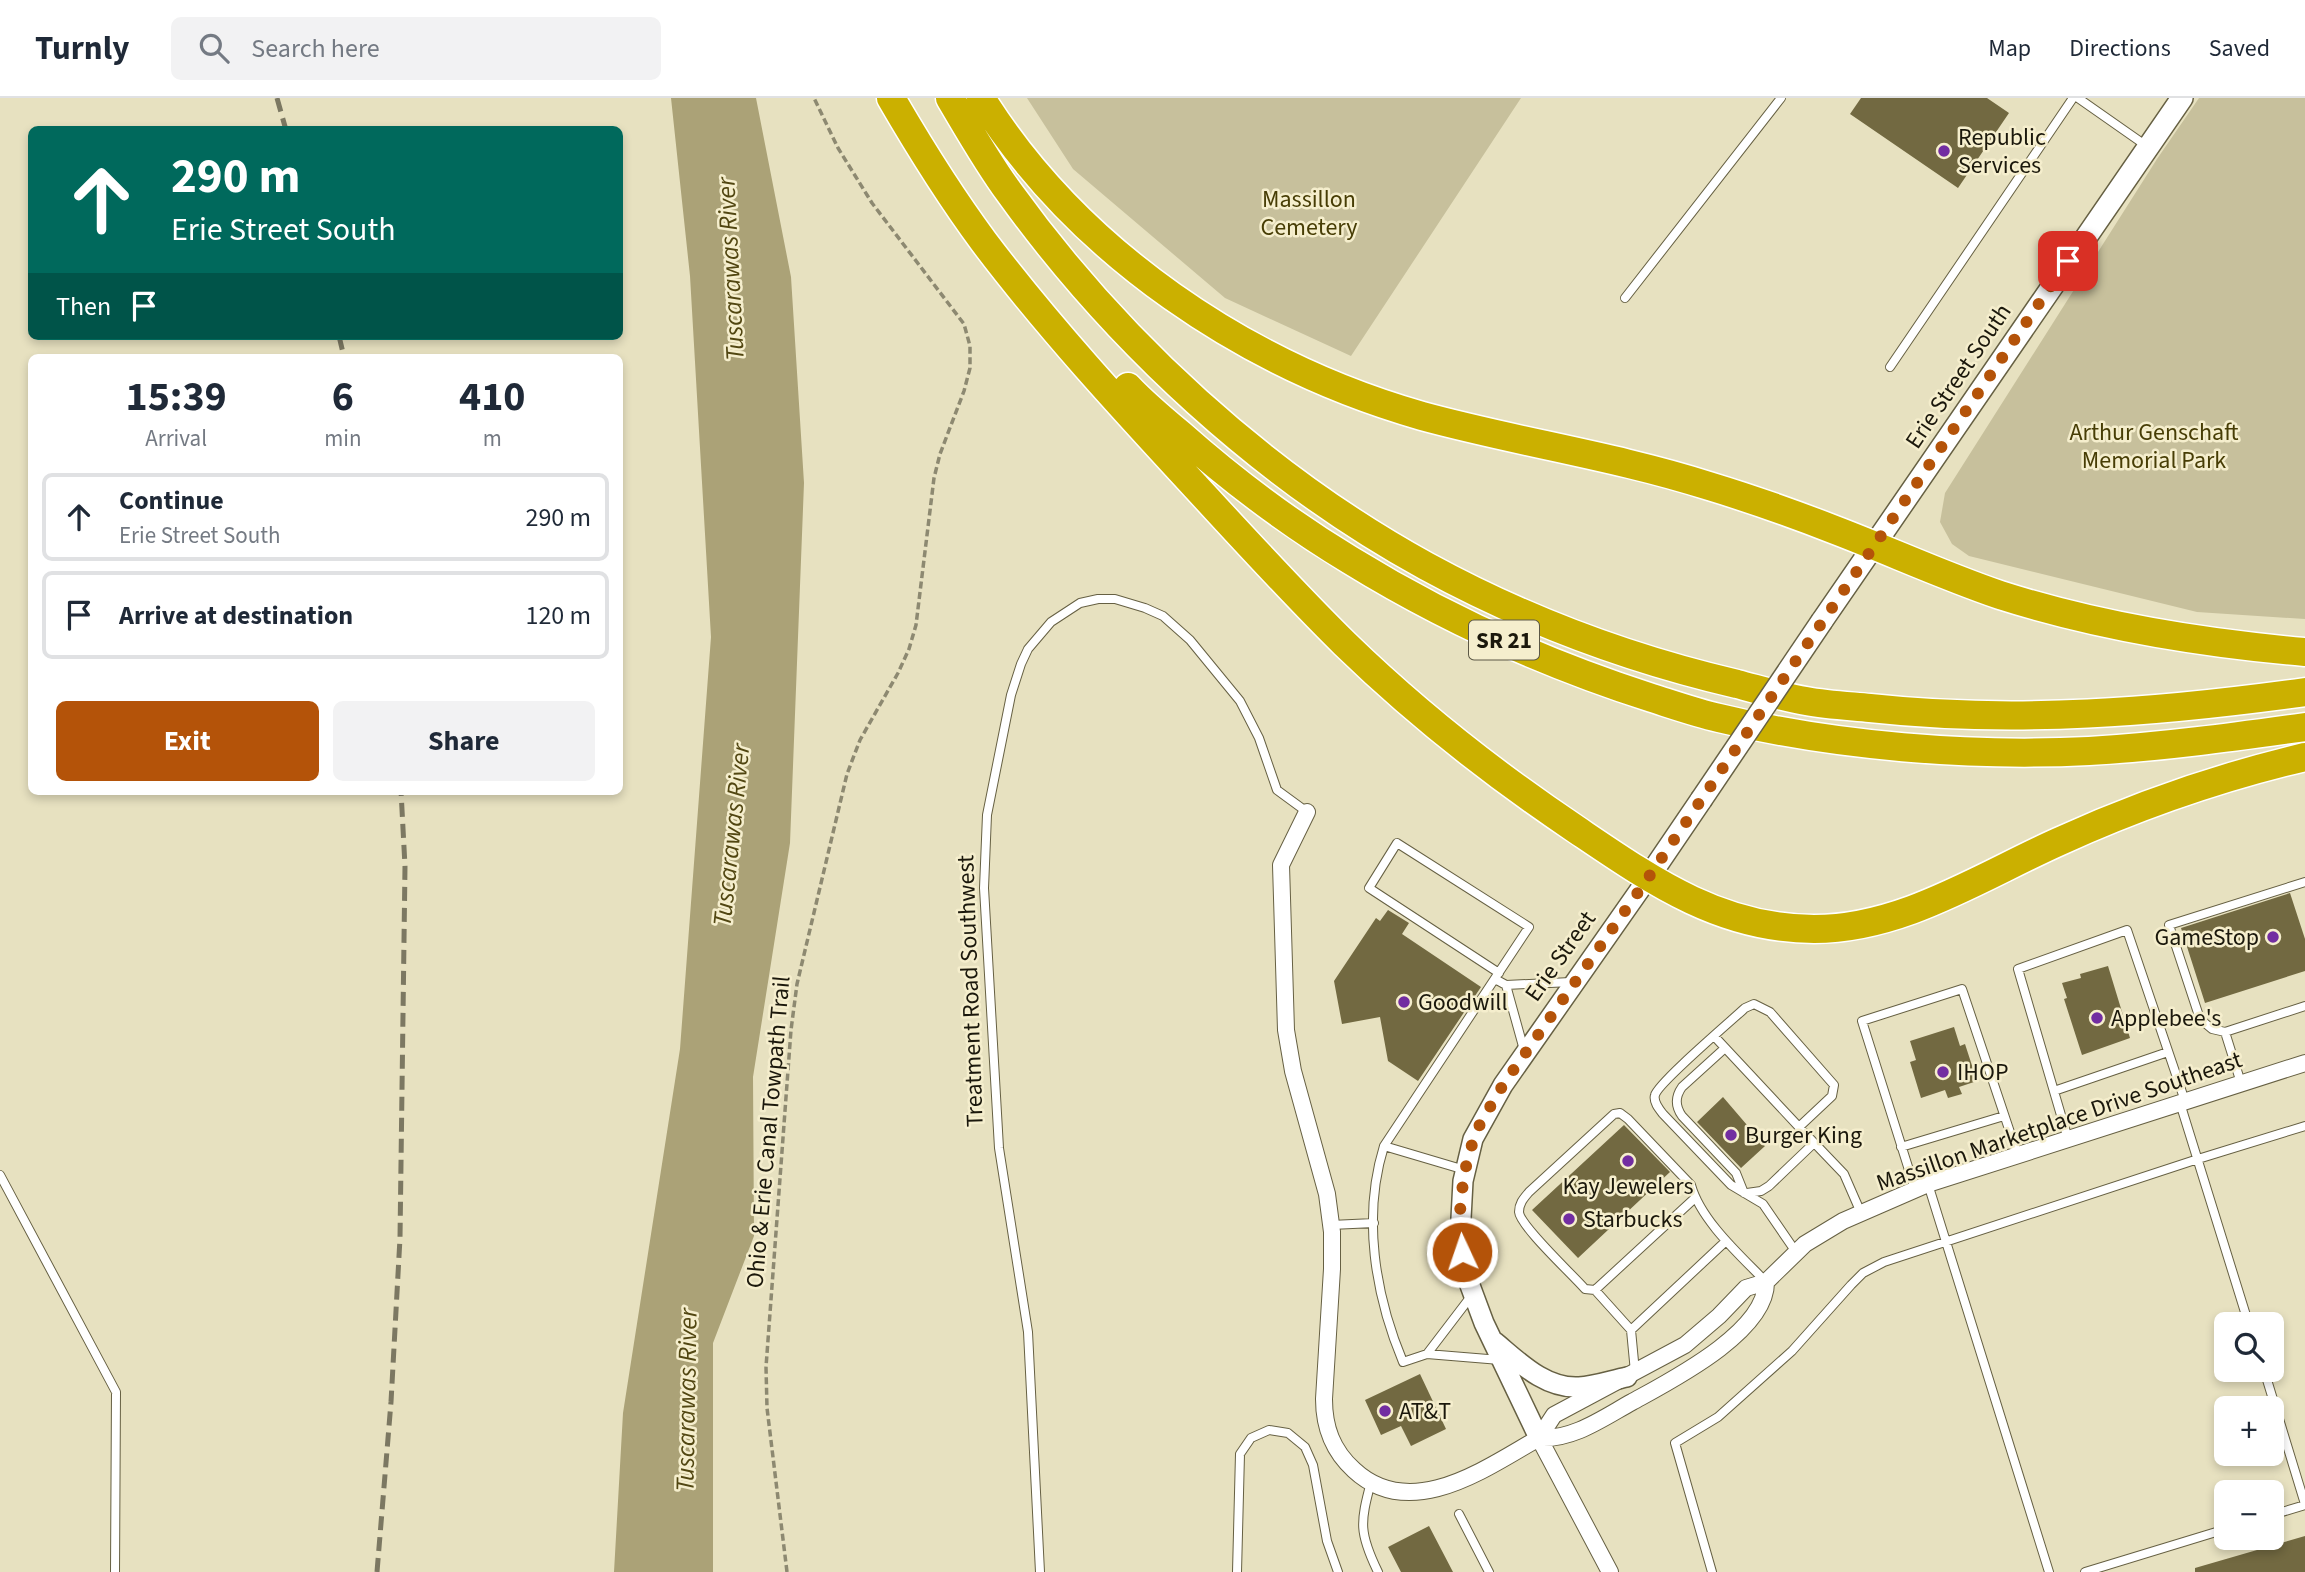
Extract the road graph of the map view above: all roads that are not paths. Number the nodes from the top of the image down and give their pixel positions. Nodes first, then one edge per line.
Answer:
1 (891, 98) edge
2 (910, 98) edge
3 (950, 98) edge
4 (981, 98) edge
5 (1781, 98) edge
6 (2075, 98) edge
7 (2182, 98) edge
8 (2148, 147) junction
9 (1625, 298) dead end
10 (1890, 367) dead end
11 (1874, 546) junction
12 (2305, 652) edge
13 (2305, 692) edge
14 (2305, 727) edge
15 (2305, 757) edge
16 (1307, 812) joint
17 (1648, 878) junction
18 (2305, 882) edge
19 (1497, 976) junction
20 (1573, 982) junction
21 (1506, 985) junction
22 (2305, 1006) edge
23 (2225, 1032) junction
24 (1714, 1036) junction
25 (1725, 1048) junction
26 (2168, 1052) junction
27 (1525, 1053) junction
28 (2305, 1063) edge
29 (2241, 1083) junction
30 (2054, 1091) junction
31 (2183, 1102) junction
32 (2004, 1116) junction
33 (2305, 1126) edge
34 (1800, 1127) junction
35 (2068, 1139) junction
36 (1814, 1143) junction
37 (1384, 1146) junction
38 (1901, 1147) junction
39 (2018, 1156) junction
40 (2198, 1159) junction
41 (1465, 1170) junction
42 (0, 1175) edge
43 (1921, 1187) junction
44 (1744, 1193) junction
45 (1695, 1198) junction
46 (1861, 1213) junction
47 (1374, 1223) junction
48 (1331, 1225) junction
49 (1726, 1241) junction
50 (1946, 1241) junction
51 (1797, 1252) junction
52 (1766, 1282) junction
53 (1595, 1290) junction
54 (1473, 1294) junction
55 (2245, 1312) edge
56 (1631, 1330) junction
57 (1492, 1339) junction
58 (1427, 1354) junction
59 (1502, 1361) junction
60 (1631, 1375) junction
61 (2267, 1382) edge
62 (1539, 1438) junction
63 (1371, 1482) junction
64 (2305, 1504) edge
65 (2284, 1511) edge
66 (1459, 1514) dead end
67 (2214, 1533) edge
68 (115, 1572) edge
69 (1040, 1572) edge
70 (1237, 1572) edge
71 (1338, 1572) edge
72 (1378, 1572) edge
73 (1489, 1572) edge
74 (1610, 1572) edge
75 (1712, 1572) edge
76 (2049, 1572) edge
77 (2085, 1572) edge

1 - 17 highway
2 - 14 highway, SR 21
3 - 13 highway, SR 21
4 - 11 highway
5 - 9 lane
6 - 8 lane
6 - 10 lane
7 - 8 main road, Erie Street South
8 - 11 main road, Erie Street South
11 - 12 highway
11 - 17 main road, Erie Street, bridge
15 - 17 highway
16 - 48 street, Treatment Road Southwest
16 - 69 lane, Treatment Road Southwest
17 - 20 street, Erie Street
18 - 23 lane
19 - 19 lane
19 - 21 lane
19 - 37 lane
20 - 21 lane
20 - 27 street, Erie Street
21 - 27 lane
22 - 23 lane
23 - 29 lane
24 - 25 lane
24 - 34 lane
24 - 44 lane
25 - 34 lane
25 - 44 lane
26 - 30 lane
26 - 30 lane
26 - 31 lane
27 - 41 street, Erie Street
28 - 29 street, Massillon Marketplace Drive Southeast
29 - 31 street, Massillon Marketplace Drive Southeast
30 - 35 lane
31 - 35 street, Massillon Marketplace Drive Southeast
31 - 40 lane
32 - 38 lane
32 - 38 lane
32 - 39 lane
33 - 40 lane
34 - 36 lane
35 - 39 street, Massillon Marketplace Drive Southeast
36 - 44 lane
36 - 46 lane
37 - 41 lane
37 - 47 lane
38 - 43 lane
39 - 43 street, Massillon Marketplace Drive Southeast
40 - 50 lane
40 - 55 lane
41 - 54 street, Erie Street
42 - 68 lane
43 - 46 street, Massillon Marketplace Drive Southeast
43 - 50 lane
44 - 51 lane
45 - 49 lane
45 - 53 lane
45 - 53 lane
46 - 51 street, Massillon Marketplace Drive Southeast
47 - 48 lane
47 - 58 lane
48 - 63 street, Treatment Road Southwest
49 - 52 lane
49 - 56 lane
50 - 75 lane
50 - 76 lane
51 - 52 street, Massillon Marketplace Drive Southeast
52 - 60 street, Massillon Marketplace Drive Southeast
52 - 62 street, Massillon Marketplace Drive Southeast
53 - 56 lane
54 - 57 street, Erie Street
54 - 58 lane
56 - 60 lane
57 - 59 street, Erie Street
57 - 60 street
58 - 59 lane
59 - 62 street, Erie Street
60 - 62 street, Massillon Marketplace Drive Southeast
61 - 64 lane
62 - 63 street, Treatment Road Southwest
62 - 74 street
63 - 72 lane
64 - 65 lane
66 - 73 lane
67 - 77 lane
70 - 71 lane

